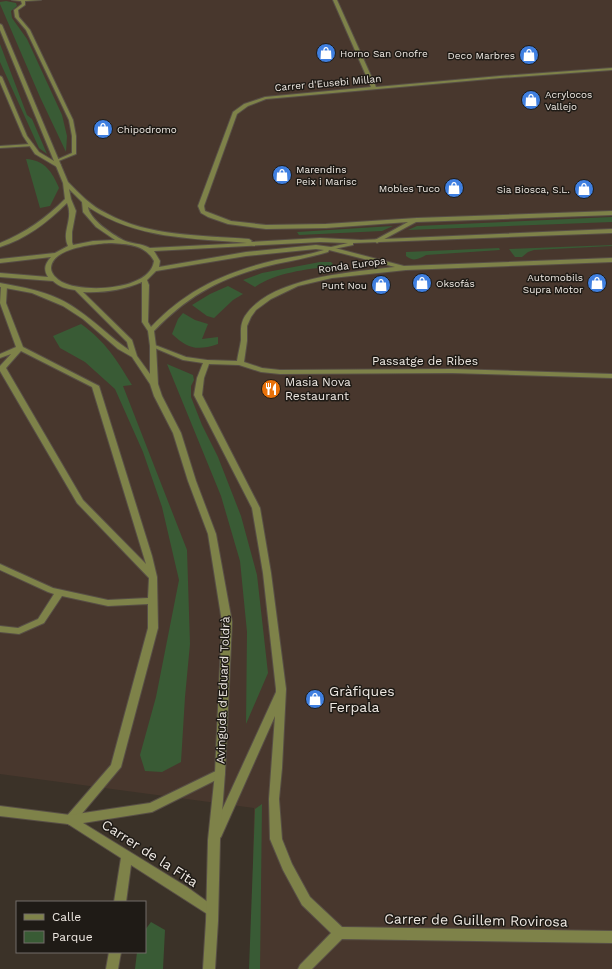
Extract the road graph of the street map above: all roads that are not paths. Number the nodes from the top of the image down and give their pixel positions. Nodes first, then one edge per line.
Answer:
1 (14, 0) edge
2 (39, 0) edge
3 (335, 0) edge
4 (23, 1) edge
5 (0, 25) edge
6 (612, 69) edge
7 (0, 77) edge
8 (374, 88) junction
9 (31, 145) junction
10 (0, 147) edge
11 (58, 164) junction
12 (66, 183) junction
13 (68, 199) junction
14 (85, 202) junction
15 (612, 213) edge
16 (417, 220) junction
17 (282, 227) joint
18 (612, 231) edge
19 (377, 241) junction
20 (123, 242) junction
21 (361, 242) junction
22 (262, 243) junction
23 (0, 245) edge
24 (72, 248) junction
25 (331, 249) junction
26 (149, 250) junction
27 (57, 256) junction
28 (612, 260) edge
29 (0, 261) edge
30 (406, 268) junction
31 (154, 270) junction
32 (0, 275) edge
33 (53, 278) junction
34 (144, 279) junction
35 (2, 286) edge
36 (76, 288) junction
37 (151, 330) junction
38 (154, 346) junction
39 (20, 348) junction
40 (0, 356) edge
41 (134, 356) junction
42 (207, 362) junction
43 (240, 363) junction
44 (612, 376) edge
45 (154, 384) junction
46 (0, 567) edge
47 (153, 577) junction
48 (60, 592) junction
49 (153, 601) junction
50 (0, 628) edge
51 (281, 689) junction
52 (220, 773) junction
53 (0, 811) edge
54 (70, 820) junction
55 (214, 840) junction
56 (127, 855) junction
57 (120, 901) edge
58 (212, 912) junction
59 (339, 933) junction
60 (612, 937) edge
61 (115, 953) edge
62 (112, 969) edge
63 (209, 969) edge
64 (304, 969) edge

1 - 4 street
2 - 4 street
3 - 8 street
4 - 11 street
5 - 11 street
6 - 8 street, Carrer d'Eusebi Millan
7 - 9 street
8 - 17 street, Carrer d'Eusebi Millan
9 - 10 street
9 - 11 street
11 - 12 street
12 - 13 street
12 - 14 street
13 - 23 street
13 - 24 street
14 - 20 street
14 - 22 street
15 - 16 street, Ronda Europa
16 - 17 street, Ronda Europa
16 - 19 street, Ronda Europa
18 - 19 street, Ronda Europa
19 - 21 street, Ronda Europa
20 - 24 street
20 - 26 street
21 - 22 street, Ronda Europa
21 - 25 street, Ronda Europa
22 - 26 street, Ronda Europa
24 - 27 street
25 - 30 street, Ronda Europa
25 - 31 street, Ronda Europa
25 - 37 street
26 - 31 street
27 - 29 street
27 - 33 street
28 - 30 street, Ronda Europa
30 - 43 street, Ronda Europa
31 - 34 street
32 - 33 street
33 - 36 street
34 - 36 street
34 - 37 street
35 - 39 street
35 - 41 street
36 - 41 street
37 - 38 street
38 - 42 street
38 - 45 street
39 - 40 street
39 - 47 street
39 - 47 street
41 - 45 street
42 - 43 street
42 - 51 street
43 - 44 street, Passatge de Ribes
45 - 52 street, Avinguda d'Eduard Toldrà
46 - 48 street
47 - 49 street
48 - 49 street
48 - 50 street
49 - 54 street
51 - 55 street, Avinguda d'Eduard Toldrà
51 - 59 street
52 - 54 street, Carrer de la Fita
52 - 55 street, Avinguda d'Eduard Toldrà
53 - 54 street, Carrer de la Fita
54 - 56 street, Carrer de la Fita
55 - 58 street, Avinguda d'Eduard Toldrà
56 - 57 street
56 - 58 street, Carrer de la Fita
58 - 63 street, Avinguda d'Eduard Toldrà
59 - 60 street, Carrer de Guillem Rovirosa
59 - 64 street
61 - 62 street

